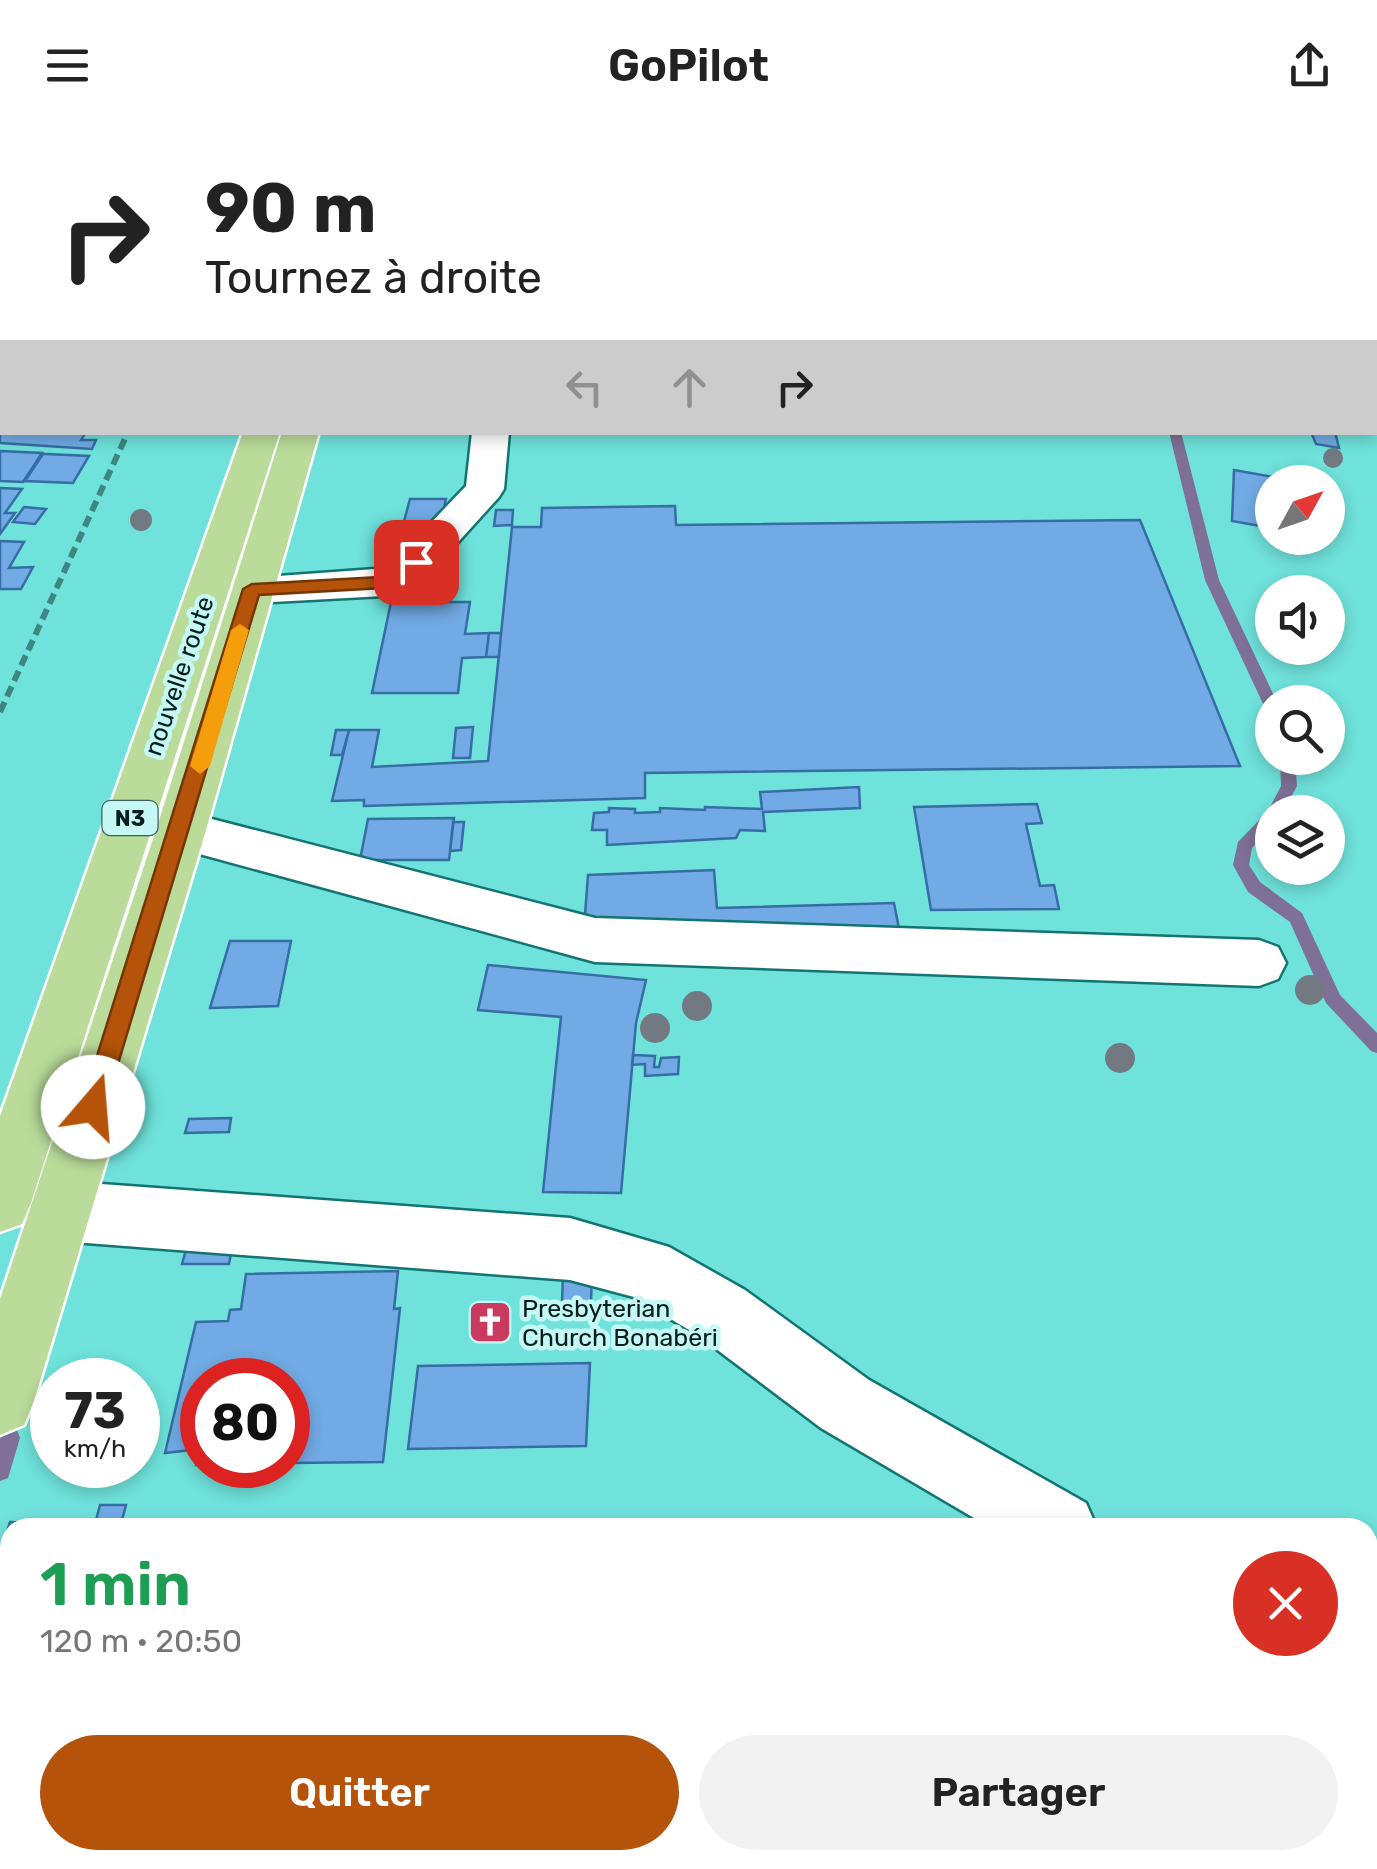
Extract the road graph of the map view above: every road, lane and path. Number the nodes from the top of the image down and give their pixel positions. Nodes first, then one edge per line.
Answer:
1 (260, 435) edge
2 (300, 435) edge
3 (491, 435) edge
4 (252, 589) junction
5 (181, 830) junction
6 (1260, 963) dead end
7 (30, 1207) edge
8 (0, 1401) edge
9 (1044, 1518) edge

1 - 7 highway, nouvelle route / N3
2 - 4 highway, nouvelle route / N3
3 - 4 street
4 - 5 highway, nouvelle route / N3
5 - 6 street
5 - 7 highway, nouvelle route / N3
7 - 8 highway, nouvelle route / N3
7 - 9 street

